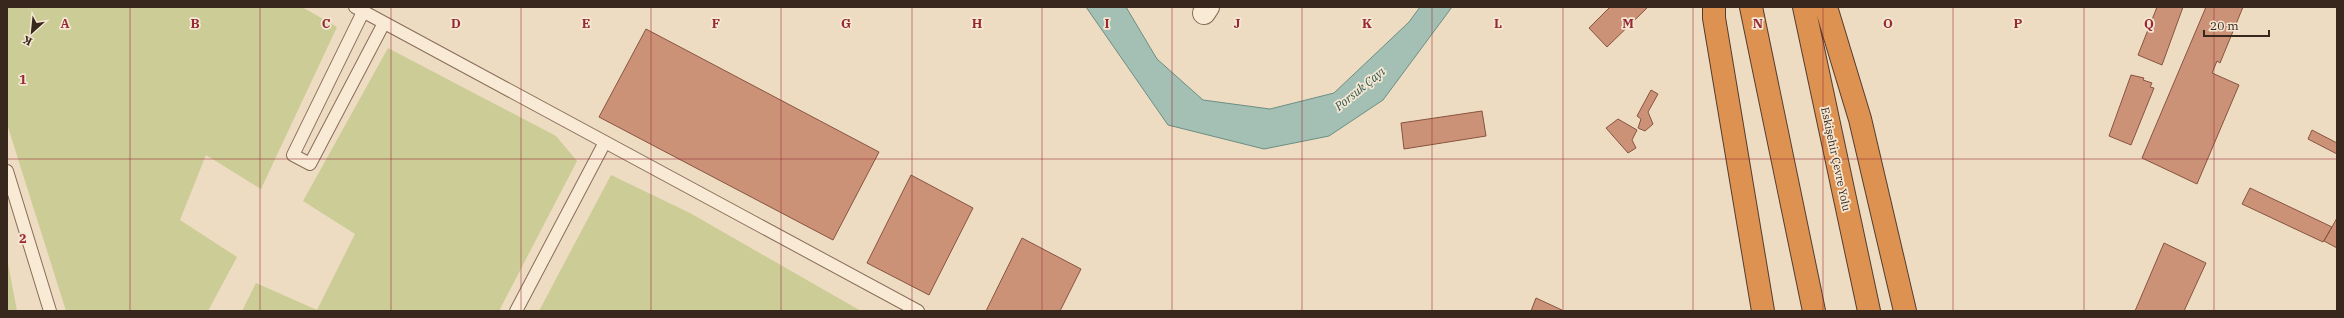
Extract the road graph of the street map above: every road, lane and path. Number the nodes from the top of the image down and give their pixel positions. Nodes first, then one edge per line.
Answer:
1 (1714, 7) edge
2 (1751, 7) edge
3 (1804, 7) edge
4 (1826, 7) edge
5 (359, 9) edge
6 (384, 23) junction
7 (605, 142) junction
8 (7, 171) edge
9 (50, 311) edge
10 (516, 311) edge
11 (918, 311) edge
12 (1764, 311) edge
13 (1814, 311) edge
14 (1868, 311) edge
15 (1905, 311) edge

1 - 12 highway
2 - 13 highway
3 - 14 highway, Eskişehir Çevre Yolu
4 - 15 highway
5 - 6 lane
5 - 6 lane
6 - 7 lane
7 - 10 lane
7 - 11 lane
8 - 9 lane

